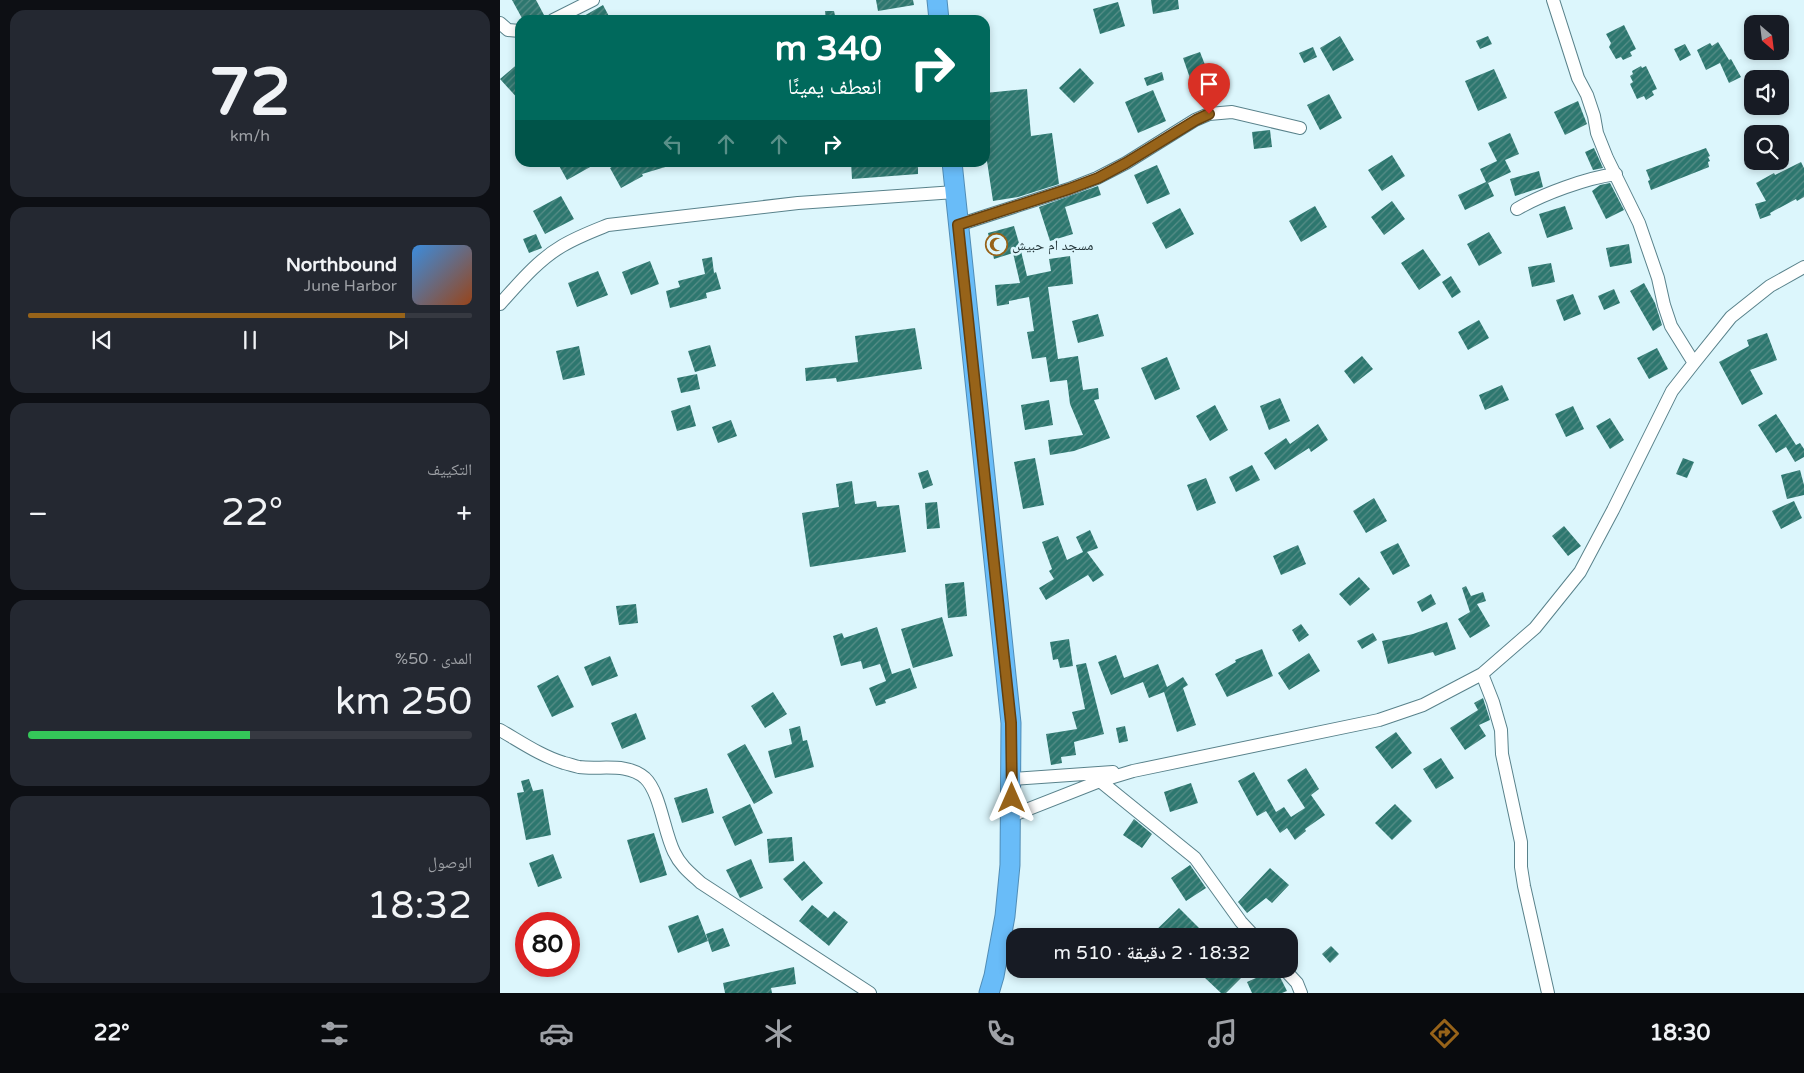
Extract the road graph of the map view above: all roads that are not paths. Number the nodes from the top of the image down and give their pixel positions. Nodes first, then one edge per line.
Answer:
1 (593, 0) edge
2 (936, 0) edge
3 (1553, 0) edge
4 (563, 15) edge
5 (938, 15) edge
6 (500, 23) edge
7 (515, 31) edge
8 (1300, 128) dead end
9 (952, 167) edge
10 (1616, 174) junction
11 (955, 192) junction
12 (1517, 209) dead end
13 (958, 225) junction
14 (1804, 267) edge
15 (500, 304) edge
16 (1694, 363) junction
17 (1482, 674) junction
18 (500, 730) edge
19 (1133, 771) junction
20 (1012, 779) junction
21 (1100, 781) junction
22 (1012, 816) junction
23 (1247, 928) edge
24 (1292, 978) edge
25 (870, 993) edge
26 (989, 993) edge
27 (1301, 993) edge
28 (1548, 993) edge

1 - 4 street
2 - 5 highway
3 - 10 street
6 - 7 street
8 - 13 street
9 - 11 highway
10 - 12 street
10 - 16 street
11 - 13 highway
11 - 15 street
13 - 20 highway
14 - 16 street
16 - 17 street
17 - 19 street
17 - 28 street
18 - 25 street
19 - 20 street
19 - 21 street
20 - 22 highway
21 - 22 street
21 - 23 street
22 - 26 highway
24 - 27 street

